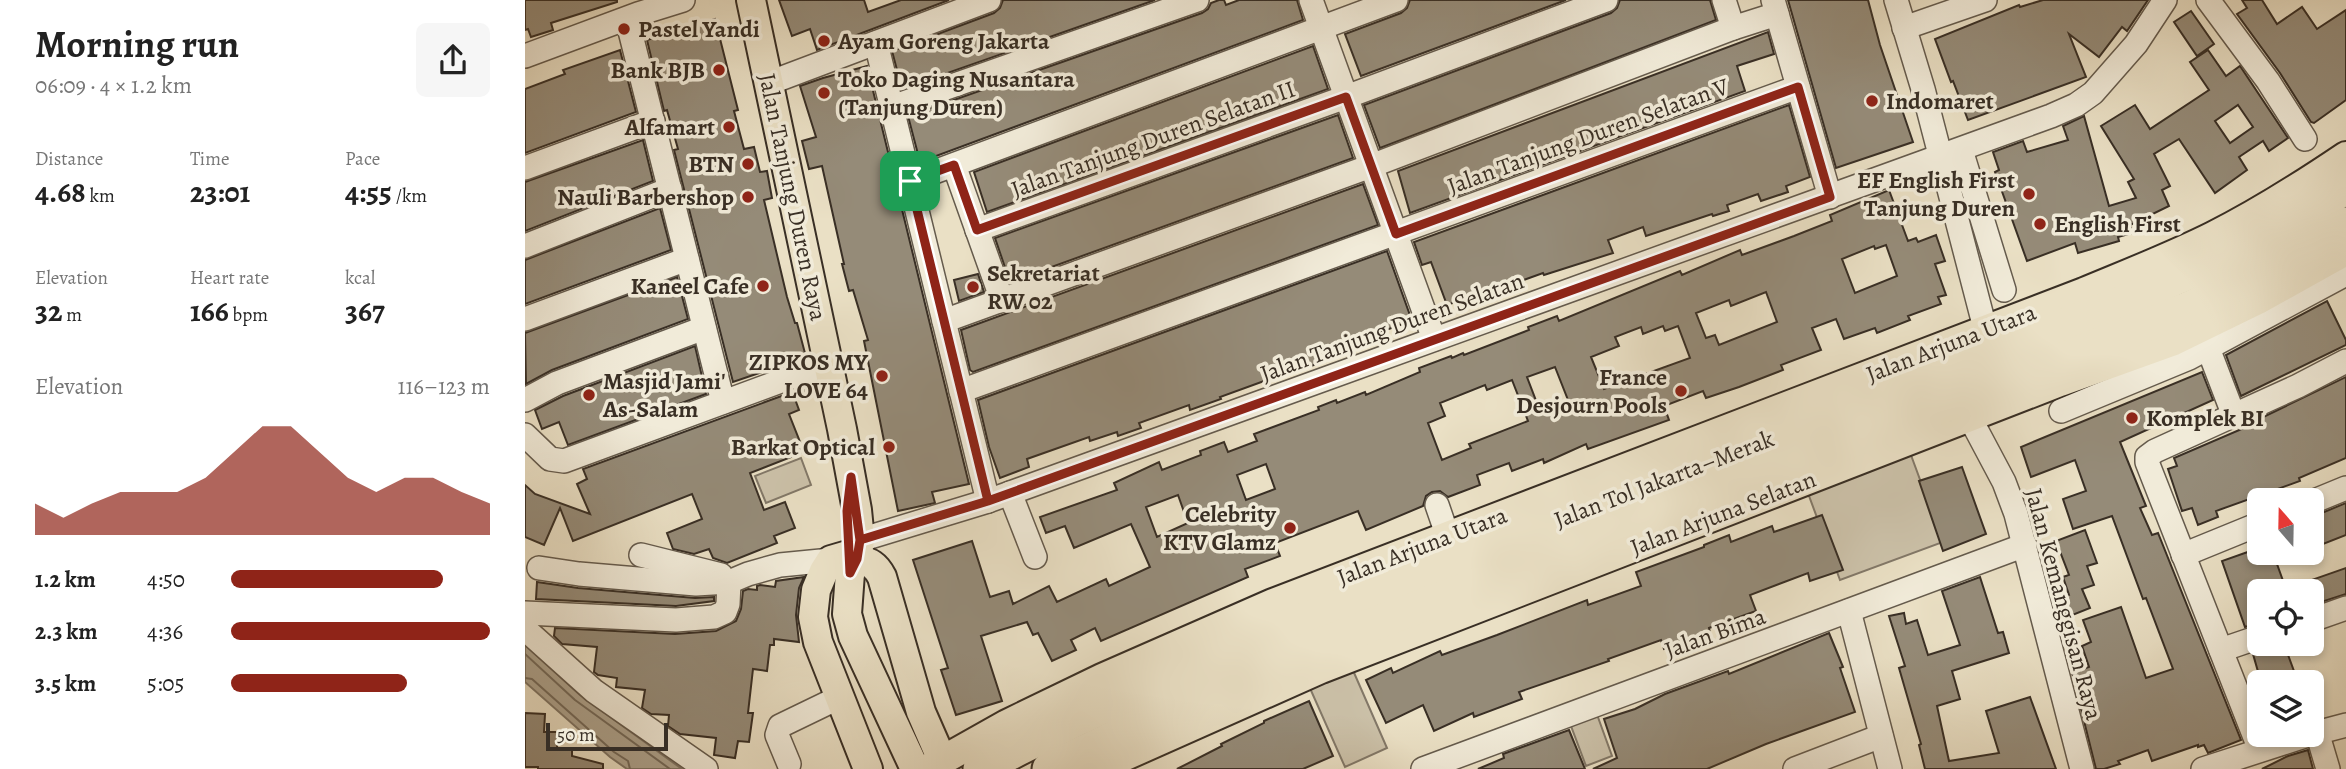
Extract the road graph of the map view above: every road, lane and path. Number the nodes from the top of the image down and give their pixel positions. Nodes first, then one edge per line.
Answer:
1 (683, 0) edge
2 (751, 0) edge
3 (989, 0) edge
4 (1196, 0) edge
5 (1311, 0) edge
6 (1397, 0) edge
7 (1606, 0) edge
8 (1724, 0) edge
9 (1896, 0) edge
10 (1985, 0) edge
11 (2165, 0) edge
12 (2209, 0) edge
13 (1775, 7) edge
14 (634, 11) edge
15 (1321, 28) junction
16 (1904, 28) junction
17 (1733, 29) junction
18 (876, 43) junction
19 (525, 56) edge
20 (769, 83) junction
21 (1798, 87) junction
22 (1346, 97) junction
23 (892, 107) junction
24 (653, 121) junction
25 (2305, 139) dead end
26 (1950, 154) junction
27 (2346, 156) edge
28 (954, 165) junction
29 (1371, 166) junction
30 (525, 168) edge
31 (910, 181) junction
32 (2346, 187) edge
33 (670, 189) junction
34 (1830, 197) junction
35 (2346, 224) edge
36 (977, 230) junction
37 (1396, 234) junction
38 (525, 246) edge
39 (2346, 251) edge
40 (687, 259) junction
41 (2346, 274) edge
42 (2004, 290) dead end
43 (1002, 300) junction
44 (525, 319) edge
45 (944, 321) junction
46 (704, 328) junction
47 (1986, 328) junction
48 (1434, 339) junction
49 (2209, 348) junction
50 (2346, 361) edge
51 (828, 364) junction
52 (961, 391) junction
53 (525, 400) edge
54 (723, 401) junction
55 (2061, 411) dead end
56 (2234, 416) junction
57 (1970, 418) junction
58 (525, 435) edge
59 (2346, 488) edge
60 (1010, 493) junction
61 (2324, 497) edge
62 (988, 501) junction
63 (1437, 505) dead end
64 (2247, 529) edge
65 (1448, 537) junction
66 (2025, 545) junction
67 (641, 555) dead end
68 (2183, 555) junction
69 (1035, 557) dead end
70 (849, 558) junction
71 (539, 568) dead end
72 (729, 582) junction
73 (2346, 608) edge
74 (1849, 611) junction
75 (525, 614) edge
76 (2324, 616) edge
77 (525, 629) edge
78 (2247, 641) edge
79 (2221, 650) junction
80 (840, 697) junction
81 (2346, 725) edge
82 (2324, 731) edge
83 (1881, 736) junction
84 (2270, 747) edge
85 (2318, 747) edge
86 (2260, 750) junction
87 (789, 764) dead end
88 (934, 765) edge
89 (706, 769) edge
90 (869, 769) edge
91 (915, 769) edge
92 (980, 769) edge
93 (1049, 769) edge
94 (1096, 769) edge
95 (1423, 769) edge
96 (1795, 769) edge
97 (1890, 769) edge
98 (2082, 769) edge
99 (2203, 769) edge
100 (2328, 769) edge

1 - 14 street
2 - 20 main road, Jalan Tanjung Duren Raya
3 - 18 street
4 - 23 street
5 - 15 street
6 - 15 street
7 - 22 street, Jalan Tanjung Duren Selatan II
8 - 17 street
9 - 16 street
10 - 16 street
11 - 26 street, Jalan Tanjung Duren Selatan
12 - 25 street
13 - 17 street
13 - 21 street
14 - 19 street
14 - 24 street
15 - 22 street
15 - 28 street
16 - 26 street
17 - 29 street
18 - 20 street
18 - 23 street
20 - 51 main road, Jalan Tanjung Duren Raya
21 - 34 street
21 - 37 street, Jalan Tanjung Duren Selatan V
22 - 29 street
22 - 36 street, Jalan Tanjung Duren Selatan II
23 - 31 street
24 - 30 street
24 - 33 street
26 - 34 street, Jalan Tanjung Duren Selatan
26 - 42 street
26 - 47 street
27 - 47 main road, Jalan Arjuna Utara
28 - 31 street
28 - 36 street
29 - 37 street
29 - 43 street
31 - 45 street
32 - 92 highway, Jalan Tol Jakarta–Merak
33 - 38 street
33 - 40 street
34 - 48 street, Jalan Tanjung Duren Selatan
35 - 93 highway, Jalan Tol Jakarta–Merak
36 - 43 street
37 - 48 street
37 - 52 street, Jalan Tanjung Duren Selatan V
39 - 57 main road, Jalan Arjuna Selatan
40 - 44 street
40 - 46 street
41 - 49 street
43 - 45 street
45 - 52 street
46 - 53 street
46 - 54 street
47 - 65 main road, Jalan Arjuna Utara
48 - 60 street, Jalan Tanjung Duren Selatan
49 - 55 street
49 - 56 street
50 - 56 street
51 - 54 street
51 - 70 main road, Jalan Tanjung Duren Raya
52 - 62 street
54 - 58 street
56 - 68 street
57 - 66 street, Jalan Kemanggisan Raya
57 - 94 main road, Jalan Arjuna Selatan
59 - 61 street
60 - 62 street, Jalan Tanjung Duren Selatan
60 - 69 street
62 - 70 street, Jalan Tanjung Duren Selatan
63 - 65 street
64 - 68 street
65 - 88 main road, Jalan Arjuna Utara
66 - 74 street, Jalan Bima
66 - 98 street, Jalan Kemanggisan Raya
67 - 72 street
68 - 79 street
70 - 72 street, Jalan Tanjung Duren Selatan
70 - 80 main road
70 - 88 main road
70 - 91 main road, Jalan Tanjung Duren Raya
71 - 72 street, Jalan Tanjung Duren Selatan
72 - 75 street
73 - 76 street
74 - 83 street
74 - 95 street, Jalan Bima
77 - 89 street
78 - 79 street
79 - 86 street
80 - 87 street
80 - 90 main road
81 - 82 street
83 - 96 street
83 - 97 street
84 - 86 street
85 - 100 street
86 - 99 street

